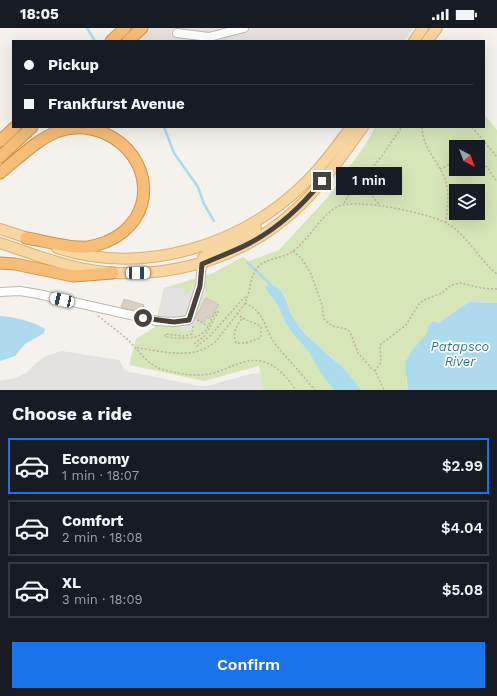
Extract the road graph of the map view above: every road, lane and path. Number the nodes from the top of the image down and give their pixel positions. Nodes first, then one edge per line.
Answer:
1 (126, 28) edge
2 (142, 28) edge
3 (244, 28) edge
4 (424, 28) edge
5 (437, 28) edge
6 (177, 32) dead end
7 (112, 40) edge
8 (129, 40) edge
9 (415, 40) edge
10 (428, 40) edge
11 (14, 128) edge
12 (31, 128) edge
13 (350, 128) edge
14 (362, 128) edge
15 (401, 128) edge
16 (422, 128) edge
17 (473, 128) edge
18 (0, 141) edge
19 (0, 157) edge
20 (497, 157) edge
21 (449, 164) edge
22 (485, 166) edge
23 (440, 169) junction
24 (0, 173) edge
25 (364, 178) junction
26 (497, 182) edge
27 (344, 203) junction
28 (380, 205) junction
29 (277, 207) junction
30 (446, 223) junction
31 (0, 229) edge
32 (26, 238) junction
33 (0, 243) edge
34 (293, 251) junction
35 (173, 254) junction
36 (0, 263) edge
37 (202, 264) junction
38 (113, 273) junction
39 (497, 274) edge
40 (497, 289) edge
41 (0, 292) edge
42 (247, 296) junction
43 (245, 304) junction
44 (85, 306) junction
45 (237, 313) junction
46 (242, 319) junction
47 (197, 320) dead end
48 (208, 326) junction
49 (192, 330) dead end
50 (137, 348) junction
51 (375, 371) junction
52 (296, 390) edge
53 (315, 390) edge
54 (384, 390) edge

1 - 7 highway
2 - 8 highway
3 - 6 lane
4 - 9 main road
5 - 10 main road
11 - 18 highway
12 - 19 highway
13 - 29 main road
14 - 37 main road
15 - 25 path
16 - 23 path
17 - 20 path
21 - 23 path
22 - 26 path
23 - 30 path
24 - 32 highway
25 - 27 path
25 - 28 path
27 - 28 path
27 - 34 path
28 - 30 path
29 - 35 main road
29 - 37 main road
30 - 39 path
31 - 32 main road
32 - 35 main road
33 - 38 main road
34 - 42 path
34 - 51 path
35 - 37 main road
36 - 38 highway
37 - 38 main road
37 - 44 lane
40 - 51 path
41 - 44 lane
42 - 43 path
42 - 48 path
43 - 45 path
43 - 53 path
44 - 50 path
45 - 46 path
45 - 50 path
46 - 46 path
47 - 48 path
48 - 49 path
50 - 52 path
51 - 54 path

